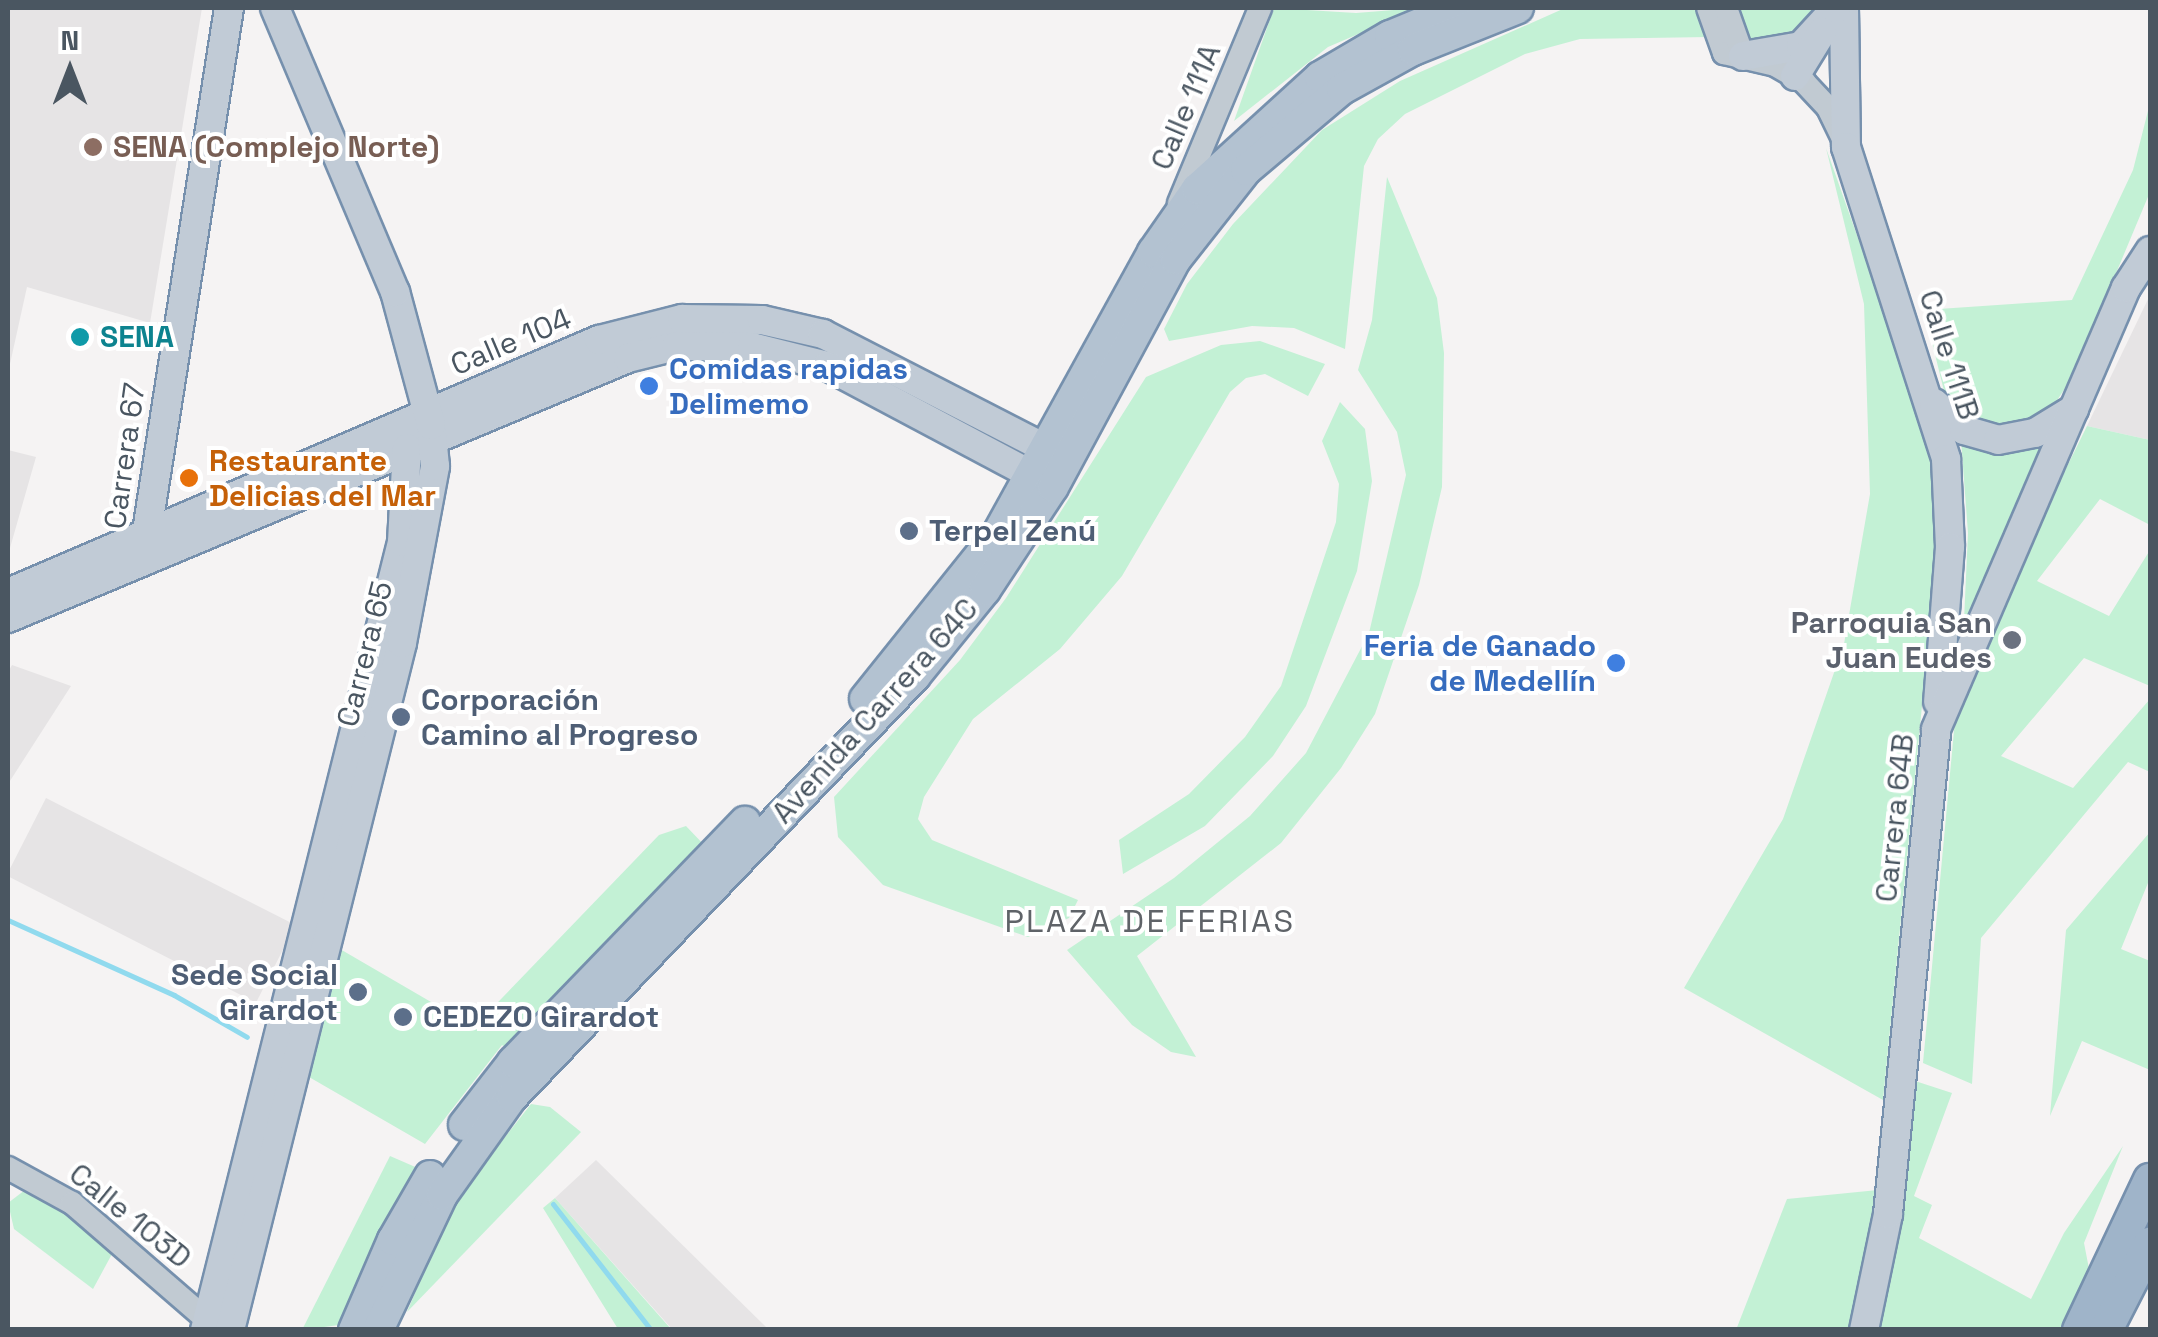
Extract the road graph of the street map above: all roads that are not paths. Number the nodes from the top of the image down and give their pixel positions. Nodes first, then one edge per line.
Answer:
1 (228, 8) edge
2 (275, 8) edge
3 (1260, 8) edge
4 (1458, 8) edge
5 (1518, 8) edge
6 (1708, 8) edge
7 (1726, 8) edge
8 (1835, 13) edge
9 (1734, 54) junction
10 (1795, 76) junction
11 (1846, 147) junction
12 (1167, 230) junction
13 (2150, 251) edge
14 (1930, 398) junction
15 (2074, 409) junction
16 (418, 430) junction
17 (1039, 462) junction
18 (144, 546) junction
19 (8, 594) edge
20 (8, 618) edge
21 (1936, 728) junction
22 (8, 1168) edge
23 (2150, 1180) edge
24 (2150, 1244) edge
25 (214, 1327) edge
26 (354, 1330) edge
27 (378, 1330) edge
28 (1864, 1330) edge
29 (2079, 1330) edge
30 (2106, 1330) edge

1 - 18 main road, Carrera 67
2 - 16 main road, Carrera 65
3 - 12 street, Calle 111A
4 - 12 main road, Avenida Carrera 64C
5 - 27 main road, Avenida Carrera 64C
6 - 9 street
7 - 9 street
8 - 9 main road
8 - 10 main road
8 - 11 main road, Calle 111B
9 - 10 street
10 - 11 street
11 - 14 main road, Calle 111B
12 - 17 main road, Avenida Carrera 64C
13 - 15 main road, Carrera 64B
14 - 15 main road
14 - 21 main road, Calle 111B
15 - 21 main road, Carrera 64B
16 - 17 main road, Calle 104
16 - 18 main road, Calle 104
16 - 25 main road, Carrera 65
17 - 26 main road, Avenida Carrera 64C
18 - 19 main road, Calle 104
18 - 20 main road, Calle 104
21 - 28 main road, Carrera 64B
22 - 25 street, Calle 103D
23 - 29 highway
24 - 30 highway

